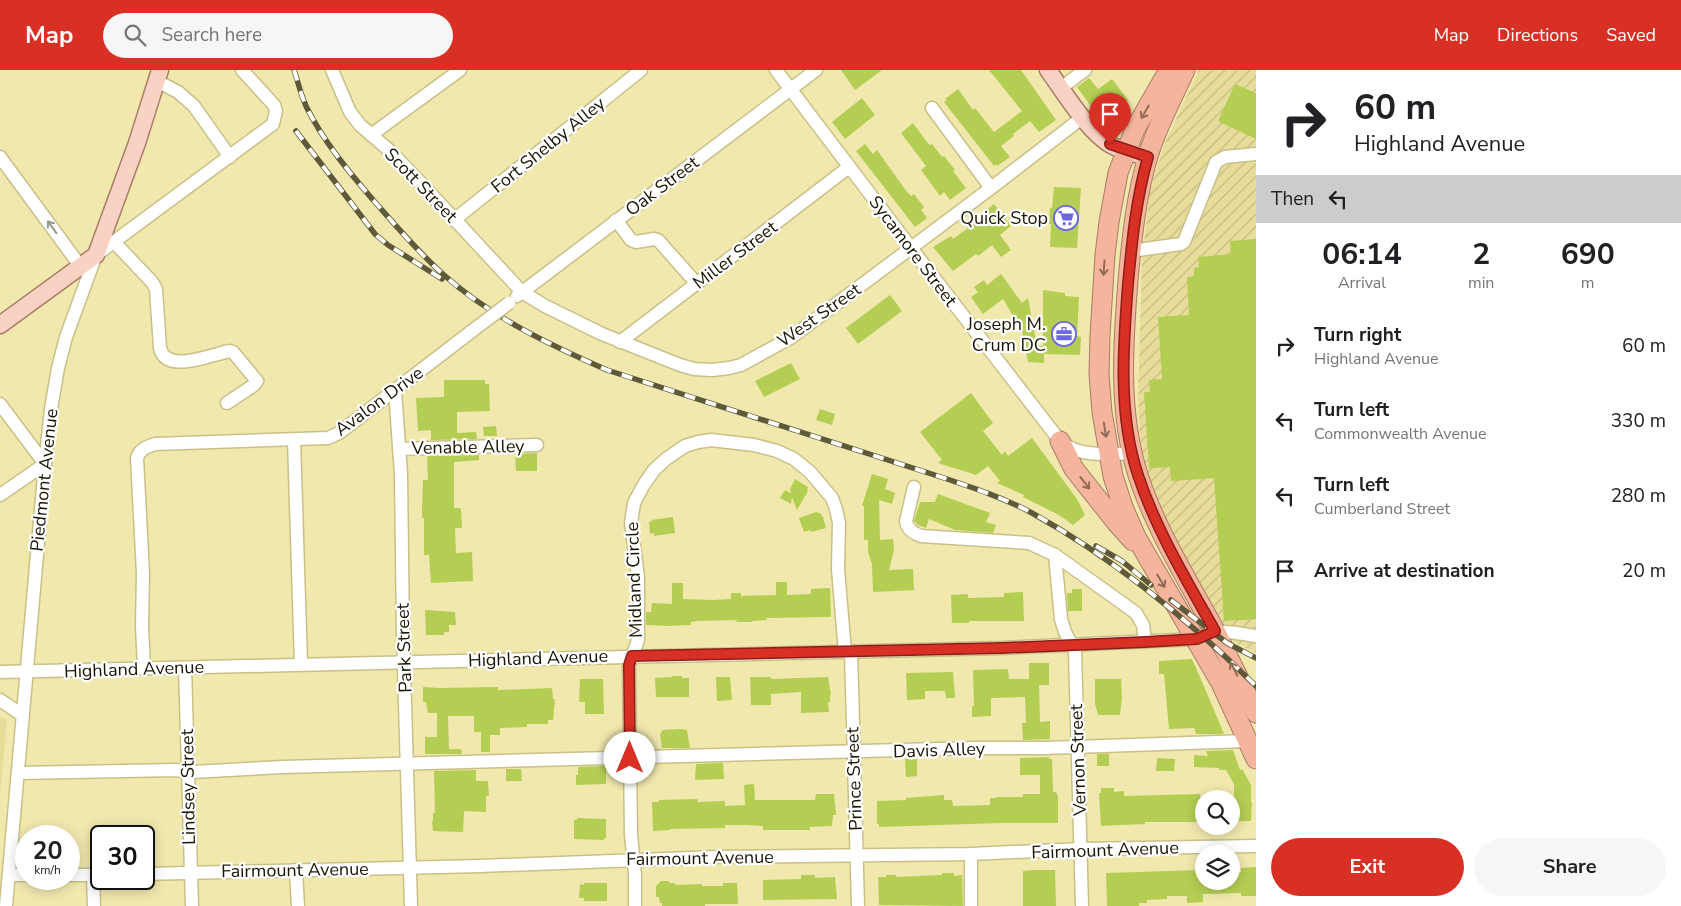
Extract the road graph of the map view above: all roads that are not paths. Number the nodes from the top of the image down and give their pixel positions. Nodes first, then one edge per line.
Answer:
1 (242, 70) edge
2 (332, 70) edge
3 (460, 70) edge
4 (641, 70) edge
5 (776, 70) edge
6 (816, 70) edge
7 (1048, 70) edge
8 (1085, 70) edge
9 (1185, 70) edge
10 (1162, 74) edge
11 (159, 76) edge
12 (1062, 88) junction
13 (791, 89) junction
14 (932, 108) dead end
15 (1083, 117) junction
16 (370, 135) junction
17 (1126, 151) junction
18 (1256, 154) edge
19 (0, 156) edge
20 (230, 157) junction
21 (1148, 157) junction
22 (850, 168) junction
23 (992, 188) junction
24 (454, 220) junction
25 (616, 220) junction
26 (114, 242) junction
27 (910, 248) junction
28 (1131, 251) junction
29 (96, 255) junction
30 (81, 267) junction
31 (697, 284) junction
32 (522, 292) junction
33 (509, 303) joint
34 (0, 325) edge
35 (620, 342) junction
36 (395, 391) junction
37 (227, 403) dead end
38 (0, 404) edge
39 (294, 440) junction
40 (1060, 441) junction
41 (537, 445) dead end
42 (399, 449) junction
43 (1108, 454) junction
44 (1133, 454) junction
45 (45, 464) junction
46 (914, 487) dead end
47 (0, 495) edge
48 (1055, 555) junction
49 (1147, 556) junction
50 (1215, 631) junction
51 (1256, 636) edge
52 (1197, 639) junction
53 (1145, 642) junction
54 (1073, 645) junction
55 (848, 652) junction
56 (632, 656) junction
57 (404, 662) junction
58 (301, 664) junction
59 (185, 668) junction
60 (144, 669) junction
61 (0, 672) edge
62 (26, 672) junction
63 (0, 700) edge
64 (1256, 713) edge
65 (22, 715) junction
66 (1247, 741) junction
67 (1077, 746) junction
68 (853, 752) junction
69 (630, 758) junction
70 (1256, 759) edge
71 (407, 764) junction
72 (188, 772) junction
73 (18, 773) junction
74 (1256, 846) edge
75 (1081, 850) junction
76 (971, 854) junction
77 (857, 855) junction
78 (632, 860) junction
79 (410, 868) junction
80 (296, 870) junction
81 (191, 873) junction
82 (155, 874) edge
83 (9, 875) junction
84 (15, 875) edge
85 (96, 890) edge
86 (6, 906) edge
87 (94, 906) edge
88 (192, 906) edge
89 (298, 906) edge
90 (411, 906) edge
91 (635, 906) edge
92 (858, 906) edge
93 (971, 906) edge
94 (1082, 906) edge

1 - 20 street
2 - 16 street, Scott Street
3 - 16 street
4 - 24 street, Fort Shelby Alley
5 - 13 street, Sycamore Street
6 - 13 street, Oak Street
7 - 12 main road
8 - 12 street
9 - 21 highway
10 -> 17 highway
11 - 20 street
11 - 29 main road, Piedmont Avenue
12 - 15 main road
13 - 22 street, Sycamore Street
13 - 25 street, Oak Street
14 - 23 street
15 - 17 main road
15 - 23 street, West Street
16 - 24 street, Scott Street
17 - 21 main road
17 -> 43 highway
18 - 28 street
30 -> 19 street
20 - 26 street
21 - 28 highway
22 - 27 street, Sycamore Street
22 - 31 street, Miller Street
23 - 27 street, West Street
24 - 32 street, Scott Street
25 - 31 street
25 - 32 street, Oak Street
26 - 29 street
26 - 37 street
27 - 35 street, West Street
27 - 40 street, Sycamore Street
28 - 44 highway
29 - 30 main road
29 - 45 street, Piedmont Avenue
30 - 34 main road
31 - 35 street, Miller Street
32 - 33 street, Oak Street
32 - 35 street, West Street
33 - 36 street, Avalon Drive, bridge
36 - 39 street, Avalon Drive
36 - 42 street, Park Street
38 - 45 street
39 - 58 street
39 - 60 street, Avalon Drive
40 - 43 street, Sycamore Street
40 -> 49 highway
41 - 42 street, Venable Alley
42 - 57 street, Park Street
43 - 44 street, Sycamore Street
43 - 49 highway
44 - 50 highway
45 - 47 street
45 - 62 street, Piedmont Avenue
46 - 48 street
48 - 53 street
48 - 54 street
49 -> 52 highway
50 - 51 street
50 - 52 street
64 -> 50 highway
52 - 53 street, Highland Avenue
52 - 66 highway
53 - 54 street, Highland Avenue
54 - 55 street, Highland Avenue
54 - 67 street, Vernon Street
55 - 56 street, Highland Avenue
55 - 56 street, Midland Circle
55 - 68 street, Prince Street
56 - 57 street, Highland Avenue
56 - 69 street, Midland Circle
57 - 58 street, Highland Avenue
57 - 71 street, Park Street
58 - 59 street, Highland Avenue
59 - 60 street, Highland Avenue
59 - 72 street, Lindsey Street
60 - 62 street, Highland Avenue
61 - 62 street, Highland Avenue
62 - 65 street, Piedmont Avenue
63 - 65 street
65 - 73 street, Piedmont Avenue
66 - 67 street, Davis Alley
66 - 70 highway
67 - 68 street, Davis Alley
67 - 75 street, Vernon Street
68 - 69 street, Davis Alley
68 - 77 street, Prince Street
69 - 71 street, Davis Alley
69 - 78 street, Midland Circle
71 - 72 street, Davis Alley
71 - 79 street, Park Street
72 - 73 street, Davis Alley
72 - 81 street, Lindsey Street
73 - 83 street, Piedmont Avenue
74 - 75 street, Fairmount Avenue
75 - 76 street, Fairmount Avenue
75 - 94 street, Vernon Street
76 - 77 street, Fairmount Avenue
76 - 93 street
77 - 78 street, Fairmount Avenue
77 - 92 street, Prince Street
78 - 79 street, Fairmount Avenue
78 - 91 street, Midland Circle
79 - 80 street, Fairmount Avenue
79 - 90 street, Park Street
80 - 81 street, Fairmount Avenue
80 - 89 street
81 - 82 street, Fairmount Avenue
81 - 88 street, Lindsey Street
83 - 84 street
83 - 86 street, Piedmont Avenue
85 - 87 street

